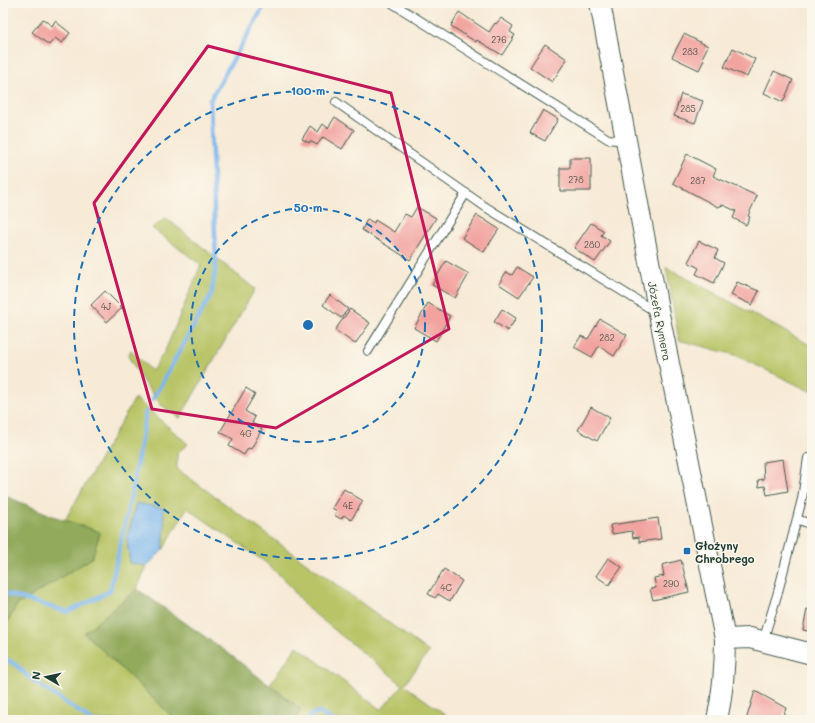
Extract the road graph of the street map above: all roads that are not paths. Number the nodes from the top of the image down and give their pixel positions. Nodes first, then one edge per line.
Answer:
1 (392, 3) edge
2 (600, 3) edge
3 (336, 102) dead end
4 (626, 141) junction
5 (466, 193) junction
6 (659, 314) junction
7 (368, 351) dead end
8 (808, 458) dead end
9 (797, 519) junction
10 (812, 525) edge
11 (725, 639) junction
12 (763, 642) junction
13 (812, 654) edge
14 (717, 720) edge

1 - 4 lane
2 - 4 street, Józefa Rymera
3 - 5 lane
4 - 6 street, Józefa Rymera
5 - 6 lane
5 - 7 lane
6 - 11 street, Józefa Rymera
8 - 9 lane
9 - 10 lane
9 - 12 lane
11 - 12 street
11 - 14 street, Józefa Rymera
12 - 13 street

